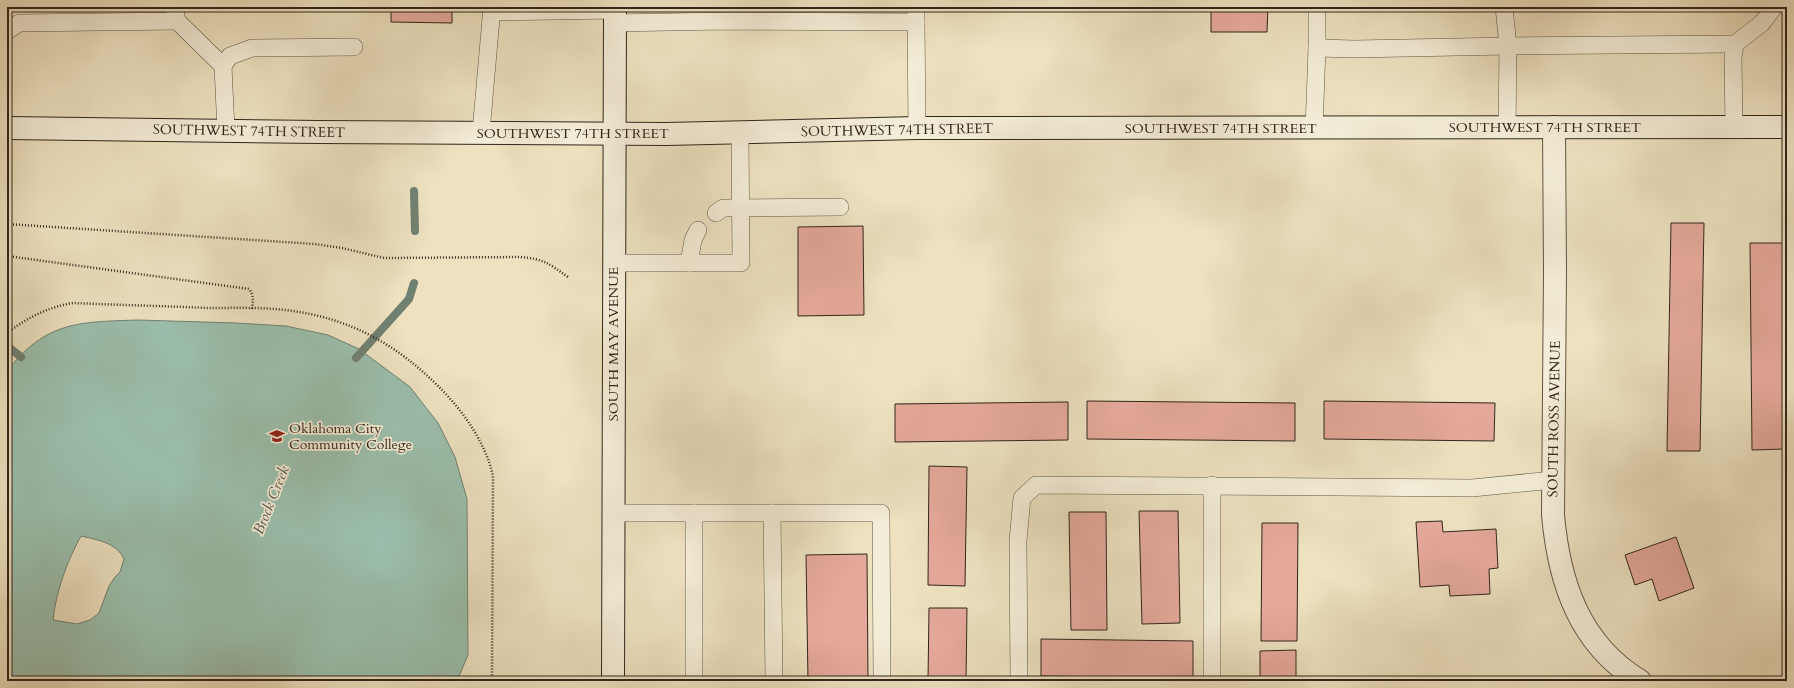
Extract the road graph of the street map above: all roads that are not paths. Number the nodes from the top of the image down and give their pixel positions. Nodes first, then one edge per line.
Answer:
1 (1317, 7) edge
2 (1504, 7) edge
3 (1774, 7) edge
4 (492, 10) edge
5 (175, 14) edge
6 (615, 14) edge
7 (724, 14) edge
8 (916, 15) edge
9 (7, 31) edge
10 (1735, 44) junction
11 (1508, 46) junction
12 (354, 47) dead end
13 (1317, 48) junction
14 (224, 66) junction
15 (1554, 127) junction
16 (1734, 127) junction
17 (1787, 127) edge
18 (7, 128) edge
19 (917, 128) junction
20 (1507, 128) junction
21 (1314, 129) junction
22 (226, 131) junction
23 (481, 132) junction
24 (614, 132) junction
25 (740, 133) junction
26 (740, 207) junction
27 (840, 207) dead end
28 (716, 213) dead end
29 (698, 230) dead end
30 (614, 263) junction
31 (689, 263) junction
32 (1553, 480) junction
33 (1212, 485) junction
34 (613, 512) junction
35 (694, 512) junction
36 (772, 512) junction
37 (613, 681) edge
38 (694, 681) edge
39 (774, 681) edge
40 (882, 681) edge
41 (1019, 681) edge
42 (1212, 681) edge
43 (1640, 681) edge

1 - 13 lane
2 - 11 lane
3 - 10 lane
4 - 6 lane
4 - 23 lane
5 - 9 lane
5 - 14 lane
6 - 7 lane
6 - 24 main road, SOUTH MAY AVENUE
7 - 8 lane
8 - 19 lane
10 - 11 lane
10 - 16 lane
11 - 13 lane
11 - 20 lane
12 - 14 lane
13 - 21 lane
14 - 22 lane
15 - 16 main road, SOUTHWEST 74TH STREET
15 - 20 main road, SOUTHWEST 74TH STREET
15 - 32 main road, SOUTH ROSS AVENUE
16 - 17 main road, SOUTHWEST 74TH STREET
18 - 22 main road, SOUTHWEST 74TH STREET
19 - 21 main road, SOUTHWEST 74TH STREET
19 - 25 main road, SOUTHWEST 74TH STREET
20 - 21 main road, SOUTHWEST 74TH STREET
22 - 23 main road, SOUTHWEST 74TH STREET
23 - 24 main road, SOUTHWEST 74TH STREET
24 - 25 main road, SOUTHWEST 74TH STREET
24 - 30 main road, SOUTH MAY AVENUE
25 - 26 lane
26 - 27 lane
26 - 28 lane
26 - 31 lane
29 - 31 lane
30 - 31 lane
30 - 34 main road, SOUTH MAY AVENUE
32 - 33 lane
32 - 43 main road, SOUTH ROSS AVENUE
33 - 41 lane
33 - 42 lane
34 - 35 lane
34 - 37 main road, SOUTH MAY AVENUE
35 - 36 lane
35 - 38 lane
36 - 39 lane
36 - 40 lane

